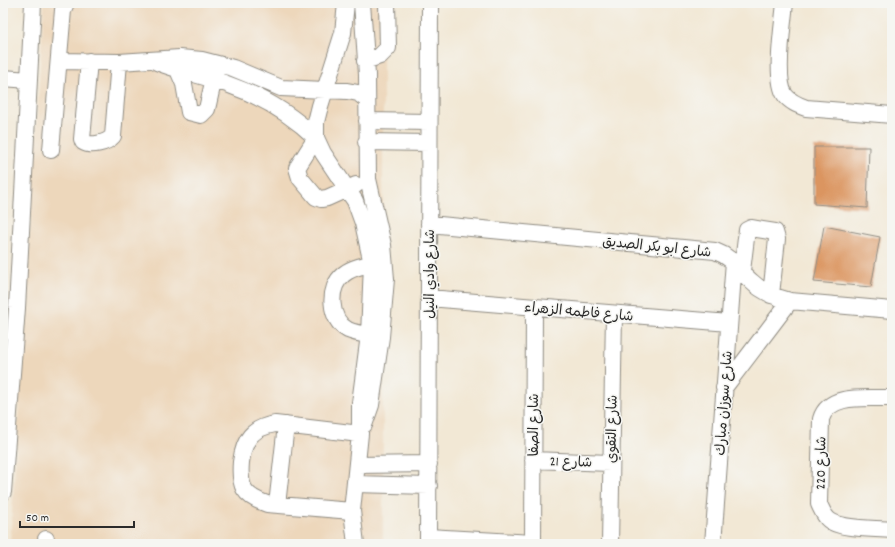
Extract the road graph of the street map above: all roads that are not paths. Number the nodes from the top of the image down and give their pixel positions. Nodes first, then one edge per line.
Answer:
1 (33, 3) edge
2 (66, 3) edge
3 (362, 3) edge
4 (387, 3) edge
5 (430, 3) edge
6 (785, 3) edge
7 (343, 7) edge
8 (340, 44) junction
9 (365, 54) junction
10 (154, 60) junction
11 (59, 61) junction
12 (88, 61) junction
13 (119, 62) junction
14 (218, 64) junction
15 (178, 70) junction
16 (3, 78) edge
17 (28, 80) junction
18 (213, 80) junction
19 (324, 90) junction
20 (367, 100) junction
21 (892, 115) edge
22 (367, 121) junction
23 (429, 122) junction
24 (316, 138) junction
25 (366, 142) junction
26 (429, 143) junction
27 (51, 150) dead end
28 (368, 179) junction
29 (348, 189) junction
30 (429, 224) junction
31 (379, 264) junction
32 (738, 266) junction
33 (771, 295) junction
34 (429, 298) junction
35 (790, 301) junction
36 (534, 307) junction
37 (10, 308) edge
38 (892, 310) edge
39 (614, 314) junction
40 (729, 323) junction
41 (375, 336) junction
42 (724, 388) junction
43 (892, 398) edge
44 (286, 425) junction
45 (360, 434) junction
46 (533, 460) junction
47 (610, 463) junction
48 (429, 464) junction
49 (357, 465) junction
50 (355, 484) junction
51 (429, 486) junction
52 (3, 492) edge
53 (277, 505) junction
54 (352, 511) junction
55 (892, 530) edge
56 (428, 541) edge
57 (357, 544) edge
58 (533, 544) edge
59 (610, 544) edge
60 (713, 544) edge

1 - 17 street
2 - 11 street
3 - 9 street
4 - 9 street
5 - 23 street, شارع وادي النيل
6 - 21 street
7 - 8 street
8 - 9 street
8 - 19 street
9 - 20 street
10 - 13 street
10 - 14 street
10 - 15 street
11 - 12 street
11 - 27 street
12 - 13 street
12 - 13 street
14 - 18 street
14 - 19 street
15 - 18 street
15 - 18 street
16 - 17 street
17 - 37 street
18 - 24 street
19 - 20 street
19 - 24 street
20 - 22 street
22 - 23 street
22 - 25 street
23 - 26 street, شارع وادي النيل
24 - 29 street
24 - 29 street
25 - 26 street
25 - 28 street
26 - 30 street, شارع وادي النيل
28 - 29 street
28 - 31 street
29 - 31 street
30 - 32 street, شارع ابو بكر الصديق
30 - 34 street, شارع وادي النيل
31 - 41 street
31 - 41 street
32 - 33 street, شارع ابو بكر الصديق
32 - 33 street, شارع سوزان مبارك
32 - 40 street, شارع سوزان مبارك
33 - 35 street, شارع ابو بكر الصديق
34 - 36 street, شارع فاطمه الزهراء
34 - 48 street, شارع وادي النيل
35 - 38 street, شارع ابو بكر الصديق
35 - 42 street
36 - 39 street, شارع فاطمه الزهراء
36 - 46 street, شارع الصفا
37 - 52 street
39 - 40 street, شارع فاطمه الزهراء
39 - 47 street, شارع التقوي
40 - 42 street, شارع سوزان مبارك
41 - 45 street
42 - 60 street, شارع سوزان مبارك
43 - 55 street, شارع 220
44 - 45 street
44 - 53 street
44 - 53 street
45 - 49 street
46 - 47 street, شارع 21
46 - 58 street, شارع الصفا
47 - 59 street, شارع التقوي
48 - 49 street
48 - 51 street, شارع وادي النيل
49 - 50 street
50 - 51 street
50 - 54 street
51 - 56 street, شارع وادي النيل
53 - 54 street
54 - 57 street
56 - 58 street

